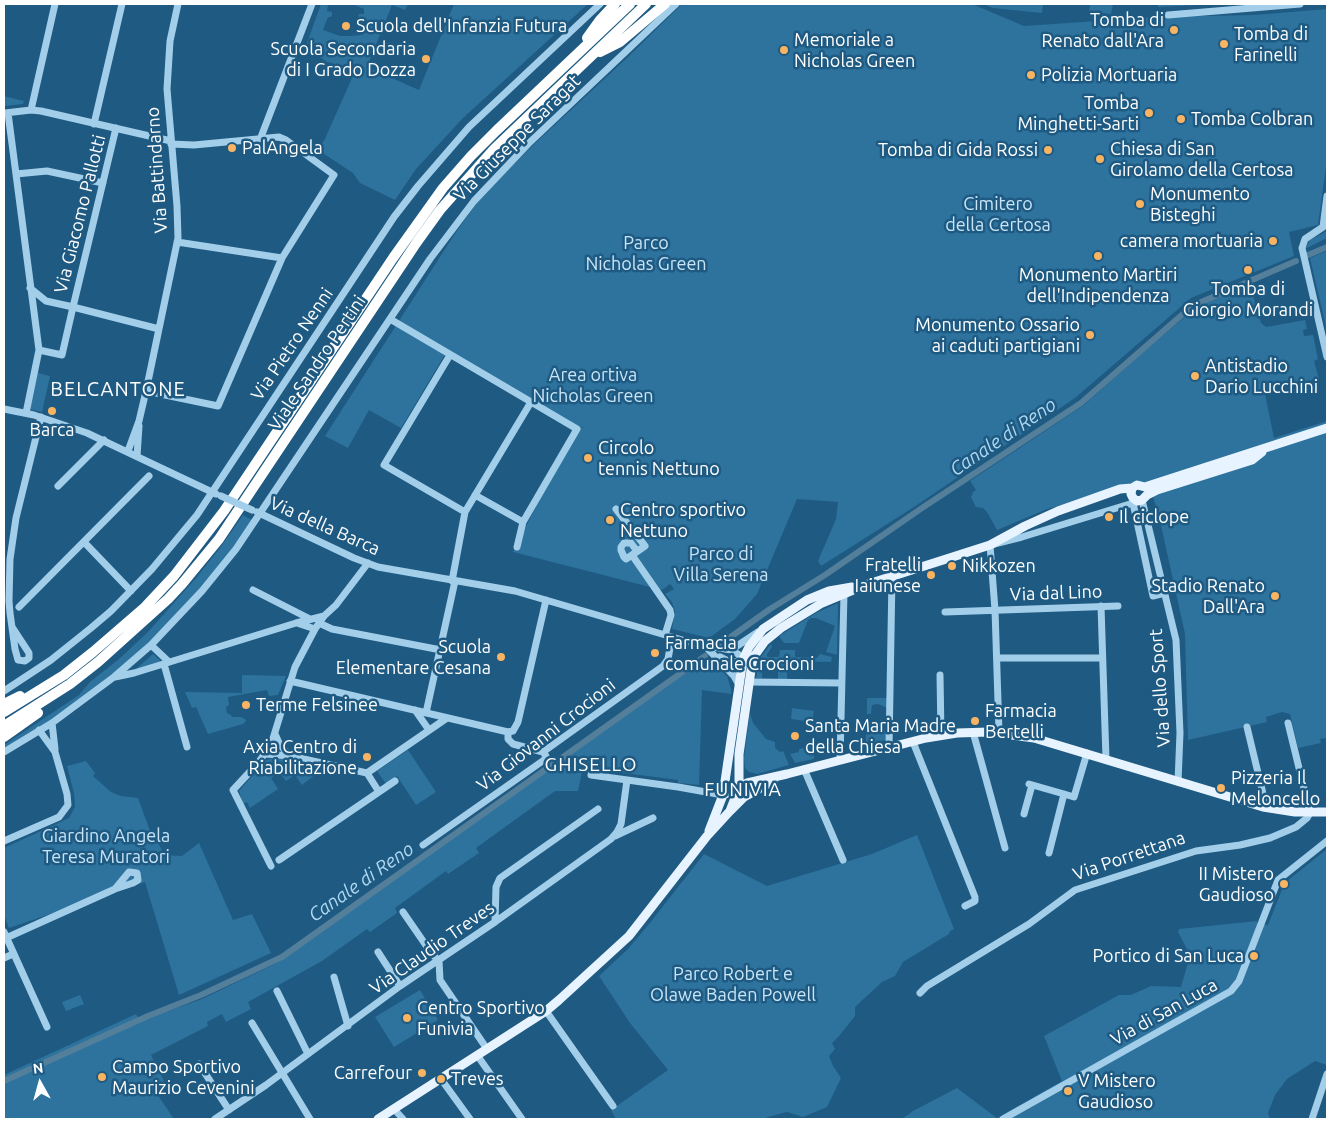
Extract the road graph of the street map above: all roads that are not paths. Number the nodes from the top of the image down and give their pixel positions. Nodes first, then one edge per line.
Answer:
1 (55, 4) edge
2 (122, 4) edge
3 (178, 4) edge
4 (306, 4) edge
5 (312, 4) edge
6 (600, 4) edge
7 (615, 4) edge
8 (630, 4) edge
9 (646, 4) edge
10 (665, 4) edge
11 (676, 4) edge
12 (1300, 4) edge
13 (308, 15) junction
14 (1168, 15) dead end
15 (575, 56) junction
16 (588, 59) junction
17 (31, 110) junction
18 (6, 113) edge
19 (94, 124) junction
20 (116, 128) junction
21 (261, 137) junction
22 (171, 142) junction
23 (16, 174) junction
24 (103, 183) junction
25 (1327, 196) edge
26 (177, 242) junction
27 (282, 258) junction
28 (30, 287) junction
29 (46, 301) junction
30 (32, 303) junction
31 (73, 307) junction
32 (390, 319) junction
33 (159, 329) junction
34 (39, 350) junction
35 (450, 355) junction
36 (1327, 357) edge
37 (146, 391) junction
38 (531, 402) junction
39 (4, 409) edge
40 (26, 413) junction
41 (41, 417) junction
42 (139, 421) junction
43 (1327, 428) edge
44 (104, 440) junction
45 (128, 452) junction
46 (137, 456) junction
47 (149, 476) dead end
48 (58, 486) dead end
49 (212, 492) junction
50 (475, 495) junction
51 (1138, 495) junction
52 (616, 509) dead end
53 (465, 512) junction
54 (260, 514) junction
55 (524, 522) junction
56 (84, 542) junction
57 (990, 545) junction
58 (517, 547) dead end
59 (1155, 551) junction
60 (1144, 554) junction
61 (368, 563) junction
62 (892, 577) junction
63 (453, 581) junction
64 (865, 585) junction
65 (254, 590) dead end
66 (131, 591) junction
67 (1165, 593) junction
68 (844, 594) junction
69 (546, 600) junction
70 (1101, 606) junction
71 (1118, 606) dead end
72 (19, 607) dead end
73 (995, 610) junction
74 (295, 611) junction
75 (945, 612) dead end
76 (324, 616) junction
77 (310, 619) junction
78 (296, 623) junction
79 (317, 626) junction
80 (12, 627) dead end
81 (763, 629) junction
82 (668, 636) junction
83 (151, 645) junction
84 (705, 646) junction
85 (441, 650) junction
86 (731, 650) junction
87 (715, 655) junction
88 (755, 655) junction
89 (997, 658) junction
90 (1102, 658) junction
91 (743, 660) junction
92 (167, 663) junction
93 (750, 672) junction
94 (64, 675) junction
95 (940, 675) dead end
96 (114, 677) junction
97 (290, 681) junction
98 (749, 682) junction
99 (841, 683) junction
100 (70, 684) junction
101 (739, 685) junction
102 (4, 692) edge
103 (4, 704) edge
104 (415, 710) junction
105 (4, 712) edge
106 (426, 713) junction
107 (447, 718) junction
108 (52, 723) junction
109 (1288, 723) dead end
110 (4, 726) edge
111 (1247, 727) dead end
112 (39, 730) junction
113 (429, 730) junction
114 (508, 732) junction
115 (972, 732) junction
116 (999, 732) junction
117 (275, 734) junction
118 (941, 735) junction
119 (4, 737) edge
120 (913, 742) junction
121 (187, 747) dead end
122 (889, 748) junction
123 (4, 752) edge
124 (55, 752) junction
125 (543, 752) junction
126 (1087, 753) junction
127 (266, 754) junction
128 (290, 756) junction
129 (1106, 759) junction
130 (840, 760) junction
131 (804, 770) junction
132 (367, 773) junction
133 (787, 774) junction
134 (591, 776) dead end
135 (627, 780) junction
136 (395, 781) dead end
137 (1178, 782) junction
138 (739, 786) junction
139 (379, 792) junction
140 (1064, 794) junction
141 (723, 795) junction
142 (1263, 807) junction
143 (598, 809) dead end
144 (730, 811) junction
145 (1327, 812) edge
146 (1310, 813) junction
147 (1024, 814) dead end
148 (653, 818) dead end
149 (615, 836) junction
150 (706, 836) junction
151 (4, 840) edge
152 (1327, 841) edge
153 (423, 845) dead end
154 (1005, 848) dead end
155 (1049, 853) dead end
156 (279, 860) dead end
157 (843, 860) dead end
158 (270, 866) dead end
159 (115, 889) dead end
160 (965, 906) dead end
161 (402, 912) dead end
162 (495, 922) junction
163 (5, 935) edge
164 (378, 952) dead end
165 (13, 954) junction
166 (432, 954) junction
167 (4, 958) edge
168 (440, 961) junction
169 (426, 970) junction
170 (334, 978) dead end
171 (440, 980) junction
172 (400, 986) junction
173 (276, 992) dead end
174 (920, 993) dead end
175 (546, 1011) junction
176 (252, 1023) dead end
177 (348, 1026) junction
178 (47, 1027) dead end
179 (487, 1049) junction
180 (308, 1054) junction
181 (477, 1056) junction
182 (199, 1064) dead end
183 (282, 1072) junction
184 (1327, 1074) edge
185 (441, 1079) junction
186 (613, 1106) dead end
187 (394, 1109) junction
188 (229, 1110) junction
189 (215, 1119) edge
190 (310, 1119) edge
191 (378, 1119) edge
192 (403, 1119) edge
193 (470, 1119) edge
194 (522, 1119) edge
195 (1003, 1119) edge
196 (1312, 1119) edge

1 - 17 street
2 - 19 street
3 - 22 street, Via Battindarno
4 - 13 street
5 - 13 street
6 - 49 street, Via Pietro Nenni
7 - 15 highway
8 - 15 highway, Viale Sandro Pertini
9 - 16 highway, Viale Sandro Pertini
10 - 16 highway
11 - 32 street, Via Giuseppe Saragat
12 - 14 street
13 - 21 street
15 - 94 highway, Viale Sandro Pertini
16 - 100 highway, Viale Sandro Pertini
17 - 18 street
17 - 19 street
18 - 23 street
19 - 20 street
20 - 22 street
20 - 24 street, Via Giacomo Pallotti
21 - 22 street
21 - 27 street
22 - 26 street, Via Battindarno
23 - 24 street
23 - 28 street
24 - 31 street, Via Giacomo Pallotti
25 - 36 street
26 - 27 street
26 - 33 street, Via Battindarno
27 - 37 street
28 - 29 street
28 - 30 street
29 - 30 street
29 - 31 street
30 - 34 street
31 - 33 street
31 - 34 street, Via Giacomo Pallotti
32 - 35 street
32 - 54 street, Via Giuseppe Saragat
33 - 37 street, Via Battindarno
34 - 40 street
35 - 38 street
35 - 53 street
37 - 42 street, Via Battindarno
38 - 50 street
38 - 55 street
39 - 40 street, Via della Barca
40 - 41 street, Via della Barca
41 - 44 street, Via della Barca
41 - 80 street
42 - 45 street, Via Battindarno
42 - 46 street, Via Battindarno
43 - 51 main road
44 - 45 street, Via della Barca
44 - 48 street
45 - 46 street, Via della Barca
46 - 49 street, Via della Barca
47 - 56 street
49 - 54 street, Via della Barca, bridge
49 - 66 street, Via Pietro Nenni
50 - 53 street
50 - 55 street
51 - 57 street
51 - 57 main road
51 - 59 street, Via dello Sport
51 - 60 street
52 - 82 street, Via Giovanni Crocioni
53 - 63 street
54 - 61 street, Via della Barca
54 - 83 street, Via Giuseppe Saragat
55 - 58 street
56 - 66 street
56 - 72 street
57 - 62 main road
57 - 73 street, Via dal Lino
59 - 60 street
59 - 67 street, Via dello Sport
60 - 67 street
61 - 63 street, Via della Barca
61 - 76 street
62 - 64 main road
62 - 122 street
63 - 69 street, Via della Barca
63 - 85 street
64 - 68 main road
64 - 81 main road
65 - 74 street
66 - 102 street, Via Pietro Nenni
67 - 137 street, Via dello Sport
68 - 88 main road
68 - 99 street
69 - 82 street, Via della Barca
69 - 114 street
70 - 71 street, Via dal Lino
70 - 73 street, Via dal Lino
70 - 90 street
73 - 75 street, Via dal Lino
73 - 89 street, Via dal Lino
74 - 77 street
74 - 78 street
76 - 77 street
76 - 79 street
77 - 78 street
78 - 79 street
78 - 92 street
79 - 85 street
79 - 97 street
81 - 86 street
81 - 91 main road
82 - 84 street, Via della Barca
82 - 125 street, Via Giovanni Crocioni
83 - 92 street
83 - 96 street, Via Giuseppe Saragat
84 - 86 street, Via della Barca
84 - 87 street, Via della Barca
85 - 106 street
86 - 91 street
87 - 91 street, Via della Barca
87 - 101 street, Via della Barca
88 - 91 street, Via della Barca
88 - 93 main road
89 - 90 street
89 - 116 street, Via dal Lino
90 - 129 street
91 - 93 street
91 - 101 main road
92 - 96 street
92 - 121 street
93 - 98 main road
94 - 103 highway
94 - 105 highway, Viale Sandro Pertini
95 - 118 street
96 - 108 street, Via Giuseppe Saragat
97 - 104 street
97 - 117 street
98 - 99 street
98 - 138 main road
99 - 130 street
100 - 110 highway, Viale Sandro Pertini
100 - 119 highway
101 - 141 main road
104 - 106 street
104 - 113 street
106 - 107 street
107 - 113 street
107 - 114 street
108 - 112 street, Via Giuseppe Saragat
108 - 124 street
109 - 146 street
111 - 142 street
112 - 123 street, Via Giuseppe Saragat
112 - 124 street
113 - 132 street
114 - 125 street
115 - 116 main road
115 - 118 main road
115 - 154 street
116 - 126 main road
117 - 127 street
117 - 128 street
118 - 120 main road
120 - 122 main road
120 - 160 street
122 - 130 main road
124 - 151 street
125 - 153 street, Via Giovanni Crocioni
126 - 129 main road
126 - 140 street
127 - 128 street
127 - 158 street
128 - 132 street
129 - 137 main road
130 - 131 main road
131 - 133 main road
131 - 157 street
132 - 139 street
133 - 138 main road
133 - 144 main road
134 - 135 street
135 - 141 street
135 - 149 street
136 - 139 street
137 - 142 main road
138 - 141 main road
138 - 144 main road
139 - 156 street
140 - 147 street
140 - 155 street, Via Porrettana
141 - 150 main road
142 - 146 main road
143 - 162 street
144 - 150 main road
145 - 146 main road
146 - 174 street, Via Porrettana
148 - 149 street, Via Claudio Treves
149 - 162 street, Via Claudio Treves
150 - 175 main road
152 - 195 street, Via di San Luca
159 - 163 street
161 - 166 street
162 - 168 street, Via Claudio Treves
163 - 165 street
164 - 172 street
165 - 167 street
165 - 178 street
166 - 168 street
166 - 169 street
168 - 169 street, Via Claudio Treves
168 - 171 street
169 - 171 street
169 - 172 street, Via Claudio Treves
170 - 177 street
171 - 179 street
172 - 177 street, Via Claudio Treves
173 - 180 street
175 - 179 main road
175 - 186 street
176 - 183 street
177 - 180 street, Via Claudio Treves
179 - 181 main road
180 - 183 street, Via Claudio Treves
181 - 185 main road
181 - 194 street
182 - 188 street
183 - 188 street, Via Claudio Treves
183 - 190 street
184 - 196 street
185 - 187 main road
185 - 193 street
187 - 191 main road
187 - 192 street
188 - 189 street, Via Claudio Treves

